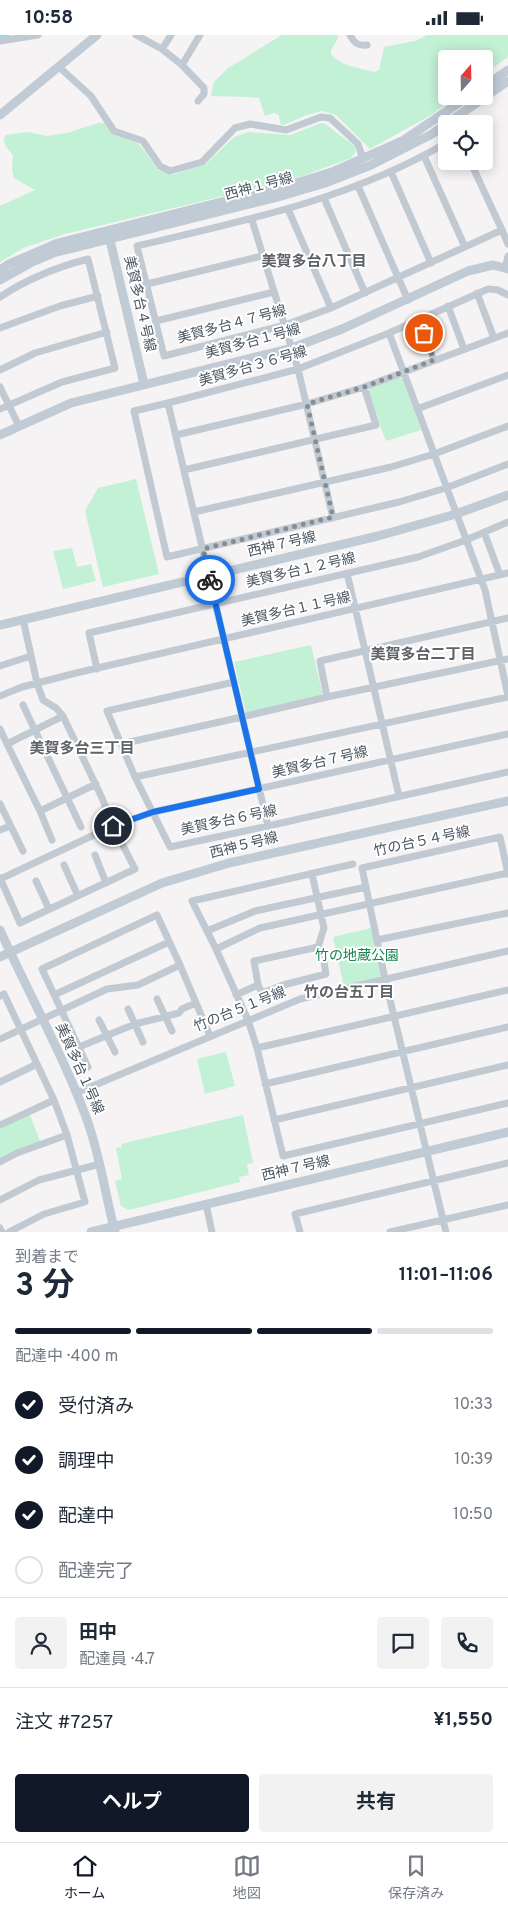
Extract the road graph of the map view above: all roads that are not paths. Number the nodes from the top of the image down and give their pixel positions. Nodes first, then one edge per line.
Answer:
1 (38, 35) edge
2 (97, 35) edge
3 (136, 35) edge
4 (171, 35) edge
5 (200, 35) edge
6 (350, 35) edge
7 (0, 41) edge
8 (367, 45) dead end
9 (162, 49) junction
10 (182, 65) junction
11 (59, 67) junction
12 (508, 71) edge
13 (493, 81) edge
14 (508, 81) edge
15 (198, 101) dead end
16 (456, 105) edge
17 (0, 115) edge
18 (438, 148) edge
19 (424, 156) junction
20 (363, 159) junction
21 (474, 170) edge
22 (391, 172) junction
23 (358, 186) junction
24 (324, 198) junction
25 (288, 209) junction
26 (252, 219) junction
27 (502, 230) junction
28 (108, 231) junction
29 (110, 240) junction
30 (508, 244) edge
31 (465, 247) junction
32 (262, 256) junction
33 (508, 256) edge
34 (432, 263) junction
35 (506, 269) edge
36 (0, 270) edge
37 (398, 278) junction
38 (0, 280) edge
39 (147, 284) junction
40 (274, 292) junction
41 (365, 293) junction
42 (477, 293) junction
43 (508, 295) edge
44 (98, 296) junction
45 (0, 297) edge
46 (408, 300) junction
47 (448, 306) junction
48 (331, 309) junction
49 (418, 319) junction
50 (156, 321) junction
51 (285, 325) junction
52 (0, 329) edge
53 (106, 332) junction
54 (389, 333) junction
55 (508, 333) edge
56 (494, 338) junction
57 (292, 348) junction
58 (464, 349) junction
59 (434, 360) junction
60 (0, 369) edge
61 (298, 369) junction
62 (403, 371) junction
63 (508, 375) edge
64 (144, 384) junction
65 (0, 387) edge
66 (364, 387) junction
67 (168, 403) junction
68 (307, 404) junction
69 (9, 405) junction
70 (0, 409) edge
71 (417, 409) junction
72 (19, 426) junction
73 (508, 426) edge
74 (0, 435) edge
75 (176, 435) junction
76 (315, 440) junction
77 (434, 454) junction
78 (508, 464) edge
79 (184, 470) junction
80 (325, 482) junction
81 (446, 488) junction
82 (508, 495) edge
83 (194, 512) junction
84 (456, 514) junction
85 (333, 517) junction
86 (508, 522) edge
87 (484, 532) junction
88 (466, 540) junction
89 (203, 549) junction
90 (347, 573) junction
91 (508, 573) edge
92 (500, 575) junction
93 (209, 576) junction
94 (481, 579) junction
95 (216, 604) junction
96 (354, 610) junction
97 (508, 618) edge
98 (23, 619) junction
99 (492, 622) junction
100 (0, 625) edge
101 (224, 639) junction
102 (365, 650) junction
103 (31, 656) junction
104 (504, 660) edge
105 (0, 666) edge
106 (97, 669) junction
107 (234, 682) junction
108 (37, 683) junction
109 (373, 687) junction
110 (0, 695) edge
111 (508, 696) edge
112 (326, 697) junction
113 (23, 705) dead end
114 (64, 716) junction
115 (242, 717) junction
116 (381, 724) junction
117 (0, 729) edge
118 (35, 731) junction
119 (508, 734) edge
120 (121, 744) junction
121 (7, 745) junction
122 (250, 753) junction
123 (390, 760) junction
124 (508, 772) edge
125 (135, 777) junction
126 (96, 784) junction
127 (259, 789) junction
128 (399, 796) junction
129 (67, 798) junction
130 (508, 801) edge
131 (0, 804) edge
132 (40, 811) junction
133 (153, 812) junction
134 (10, 826) junction
135 (113, 826) junction
136 (81, 827) dead end
137 (268, 827) junction
138 (0, 830) edge
139 (52, 840) dead end
140 (23, 851) dead end
141 (95, 855) dead end
142 (64, 865) dead end
143 (353, 865) dead end
144 (508, 873) edge
145 (312, 874) junction
146 (0, 879) edge
147 (36, 881) dead end
148 (106, 883) junction
149 (366, 887) junction
150 (78, 896) junction
151 (318, 898) junction
152 (369, 904) junction
153 (49, 909) junction
154 (508, 913) edge
155 (321, 914) junction
156 (0, 930) edge
157 (207, 931) junction
158 (377, 940) junction
159 (169, 942) junction
160 (318, 947) junction
161 (216, 949) junction
162 (508, 951) edge
163 (10, 952) junction
164 (0, 957) edge
165 (180, 965) junction
166 (385, 979) junction
167 (258, 985) junction
168 (508, 990) edge
169 (54, 995) junction
170 (236, 995) junction
171 (0, 996) edge
172 (157, 999) dead end
173 (196, 1003) junction
174 (128, 1009) dead end
175 (62, 1010) junction
176 (164, 1016) junction
177 (394, 1016) junction
178 (42, 1019) junction
179 (99, 1020) dead end
180 (248, 1020) junction
181 (135, 1024) junction
182 (508, 1027) edge
183 (21, 1029) junction
184 (172, 1031) dead end
185 (107, 1036) junction
186 (210, 1036) junction
187 (0, 1039) edge
188 (143, 1042) dead end
189 (79, 1047) junction
190 (257, 1048) junction
191 (115, 1052) dead end
192 (402, 1052) junction
193 (37, 1064) junction
194 (508, 1065) edge
195 (88, 1067) dead end
196 (0, 1082) edge
197 (266, 1084) junction
198 (412, 1089) junction
199 (76, 1093) junction
200 (54, 1100) junction
201 (508, 1103) edge
202 (274, 1120) junction
203 (420, 1124) junction
204 (0, 1125) edge
205 (508, 1132) edge
206 (67, 1135) junction
207 (427, 1152) junction
208 (0, 1162) edge
209 (508, 1163) edge
210 (100, 1164) junction
211 (77, 1169) junction
212 (433, 1181) junction
213 (0, 1200) edge
214 (206, 1204) junction
215 (508, 1205) edge
216 (442, 1219) junction
217 (0, 1228) edge
218 (114, 1229) edge
219 (2, 1232) edge
220 (9, 1232) edge
221 (91, 1232) edge
222 (212, 1232) edge
223 (300, 1232) edge
224 (390, 1232) edge
225 (446, 1232) edge

1 - 7 street
2 - 11 street
3 - 9 street
4 - 9 street
5 - 10 street
6 - 8 street
9 - 10 street
10 - 15 street
11 - 17 street
11 - 20 street
12 - 13 street
14 - 29 street, 西神１号線
16 - 20 street, 西神１号線
18 - 19 street, 美賀多台４７号線
19 - 22 street, 美賀多台４７号線
19 - 31 street
20 - 28 street, 西神１号線
21 - 27 street
22 - 23 street, 美賀多台４７号線
22 - 34 street
23 - 24 street, 美賀多台４７号線
23 - 37 street
24 - 25 street, 美賀多台４７号線
24 - 41 street
25 - 26 street, 美賀多台４７号線
25 - 48 street
26 - 32 street
26 - 39 street, 美賀多台４７号線
27 - 30 street
27 - 31 street, 美賀多台４７号線
28 - 29 street, 美賀多台４号線
28 - 36 street, 西神１号線
29 - 38 street, 西神１号線
29 - 64 street, 美賀多台４号線
31 - 34 street, 美賀多台４７号線
32 - 39 street
32 - 40 street
33 - 35 street
34 - 37 street, 美賀多台４７号線
35 - 46 street, 美賀多台１号線
37 - 41 street, 美賀多台４７号線
37 - 46 street
39 - 50 street, 美賀多台４７号線
40 - 50 street
40 - 51 street
41 - 48 street, 美賀多台４７号線
42 - 43 street, 美賀多台３６号線
42 - 47 street, 美賀多台３６号線
42 - 56 street
44 - 45 street
44 - 52 street
44 - 53 street
46 - 57 street, 美賀多台１号線
47 - 49 street, 美賀多台３６号線
47 - 58 street
48 - 51 street, 美賀多台４７号線
49 - 54 street, 美賀多台３６号線
49 - 59 street
50 - 51 street, 美賀多台４７号線
51 - 57 street
53 - 60 street
53 - 69 street
54 - 61 street, 美賀多台３６号線
54 - 62 street
55 - 56 street
56 - 58 street
57 - 61 street
57 - 64 street, 美賀多台１号線
58 - 59 street
59 - 62 street
61 - 67 street, 美賀多台３６号線
61 - 68 street
62 - 66 street
62 - 71 street
63 - 71 street
64 - 72 street, 美賀多台１号線
65 - 69 street
66 - 68 street
66 - 76 street
67 - 75 street
67 - 89 street, 美賀多台３６号線
68 - 75 street
68 - 76 street
69 - 70 street
69 - 72 street
71 - 77 street
72 - 74 street, 美賀多台１号線
73 - 77 street
75 - 79 street
76 - 79 street
76 - 80 street
77 - 80 street
77 - 81 street
78 - 81 street
79 - 83 street
80 - 83 street
80 - 85 street
81 - 84 street
81 - 85 street
82 - 84 street, 西神７号線
83 - 89 street
84 - 88 street
84 - 93 street, 西神７号線
85 - 89 street
86 - 87 street, 美賀多台１２号線
87 - 88 street, 美賀多台１２号線
87 - 92 street
88 - 90 street, 美賀多台１２号線
88 - 94 street
89 - 93 street
90 - 95 street, 美賀多台１２号線
90 - 96 street
91 - 92 street, 美賀多台１１号線
92 - 94 street, 美賀多台１１号線
93 - 95 street
93 - 98 street, 西神７号線
94 - 96 street, 美賀多台１１号線
94 - 99 street
95 - 101 street
95 - 106 street, 美賀多台１２号線
96 - 101 street, 美賀多台１１号線
96 - 102 street
97 - 99 street
98 - 100 street, 西神７号線
98 - 103 street
99 - 102 street
99 - 104 street
101 - 106 street, 美賀多台１１号線
101 - 107 street
102 - 109 street
102 - 112 street
103 - 105 street
103 - 108 street
104 - 109 street
104 - 111 street
106 - 108 street, 美賀多台１１号線
107 - 115 street
107 - 120 street, 美賀多台６号線
108 - 110 street, 美賀多台１１号線
108 - 114 street
109 - 112 street
109 - 116 street
111 - 116 street
112 - 115 street
113 - 118 street
114 - 118 street
114 - 126 street
115 - 120 street
115 - 122 street
116 - 122 street
116 - 123 street
117 - 121 street
118 - 121 street
118 - 129 street
119 - 123 street, 美賀多台７号線
120 - 125 street, 美賀多台６号線
121 - 132 street
122 - 125 street
122 - 127 street
123 - 127 street, 美賀多台７号線
123 - 128 street
124 - 128 street, 美賀多台６号線
125 - 133 street, 美賀多台６号線
126 - 129 street
126 - 135 street
127 - 133 street, 美賀多台７号線
127 - 137 street
128 - 137 street, 美賀多台６号線
129 - 132 street
129 - 136 street
130 - 163 street, 西神５号線
131 - 134 street
132 - 139 street
133 - 135 street, 美賀多台７号線
133 - 137 street, 美賀多台６号線
134 - 138 street
134 - 140 street
135 - 146 street, 美賀多台７号線
135 - 148 street
141 - 148 street
142 - 150 street
143 - 145 street
144 - 149 street, 竹の台５４号線
144 - 152 street
145 - 151 street
145 - 157 street
146 - 153 street
147 - 153 street
148 - 150 street
149 - 151 street
149 - 152 street, 竹の台５４号線
150 - 153 street
151 - 155 street
151 - 157 street
152 - 155 street
152 - 158 street, 竹の台５４号線
154 - 158 street
155 - 160 street
155 - 161 street
156 - 163 street, 美賀多台１号線
157 - 161 street
158 - 166 street, 竹の台５４号線
159 - 165 street
159 - 169 street
159 - 169 street
160 - 167 street
160 - 167 street
161 - 170 street
162 - 166 street, 竹の台５１号線
163 - 164 street, 西神５号線
163 - 178 street, 美賀多台１号線
165 - 173 street
165 - 175 street
166 - 177 street, 竹の台５４号線
166 - 180 street, 竹の台５１号線
167 - 170 street
168 - 177 street
169 - 175 street
170 - 180 street
171 - 183 street
172 - 176 street
173 - 176 street
173 - 186 street
174 - 181 street
175 - 178 street
175 - 189 street
176 - 181 street
176 - 184 street
177 - 190 street
177 - 192 street, 竹の台５４号線
178 - 183 street
178 - 199 street, 美賀多台１号線
179 - 185 street
180 - 186 street, 竹の台５１号線
180 - 190 street
181 - 185 street
181 - 188 street
182 - 192 street
183 - 187 street
183 - 193 street
185 - 189 street
185 - 191 street
186 - 199 street, 竹の台５１号線
189 - 195 street
190 - 197 street
192 - 197 street
192 - 198 street, 竹の台５４号線
193 - 196 street
193 - 200 street
194 - 198 street
197 - 202 street
198 - 202 street
198 - 203 street, 竹の台５４号線
199 - 210 street, 美賀多台１号線
200 - 204 street
200 - 206 street
201 - 203 street
202 - 203 street
203 - 207 street, 竹の台５４号線
205 - 207 street, 西神７号線
206 - 208 street
206 - 211 street
207 - 212 street, 竹の台５４号線
207 - 214 street, 西神７号線
209 - 212 street
210 - 211 street
210 - 218 street, 美賀多台１号線
211 - 213 street
211 - 220 street
212 - 216 street, 竹の台５４号線
212 - 223 street
214 - 218 street, 西神７号線
214 - 222 street
215 - 216 street
216 - 224 street
216 - 225 street, 竹の台５４号線
217 - 219 street
218 - 221 street, 西神７号線

